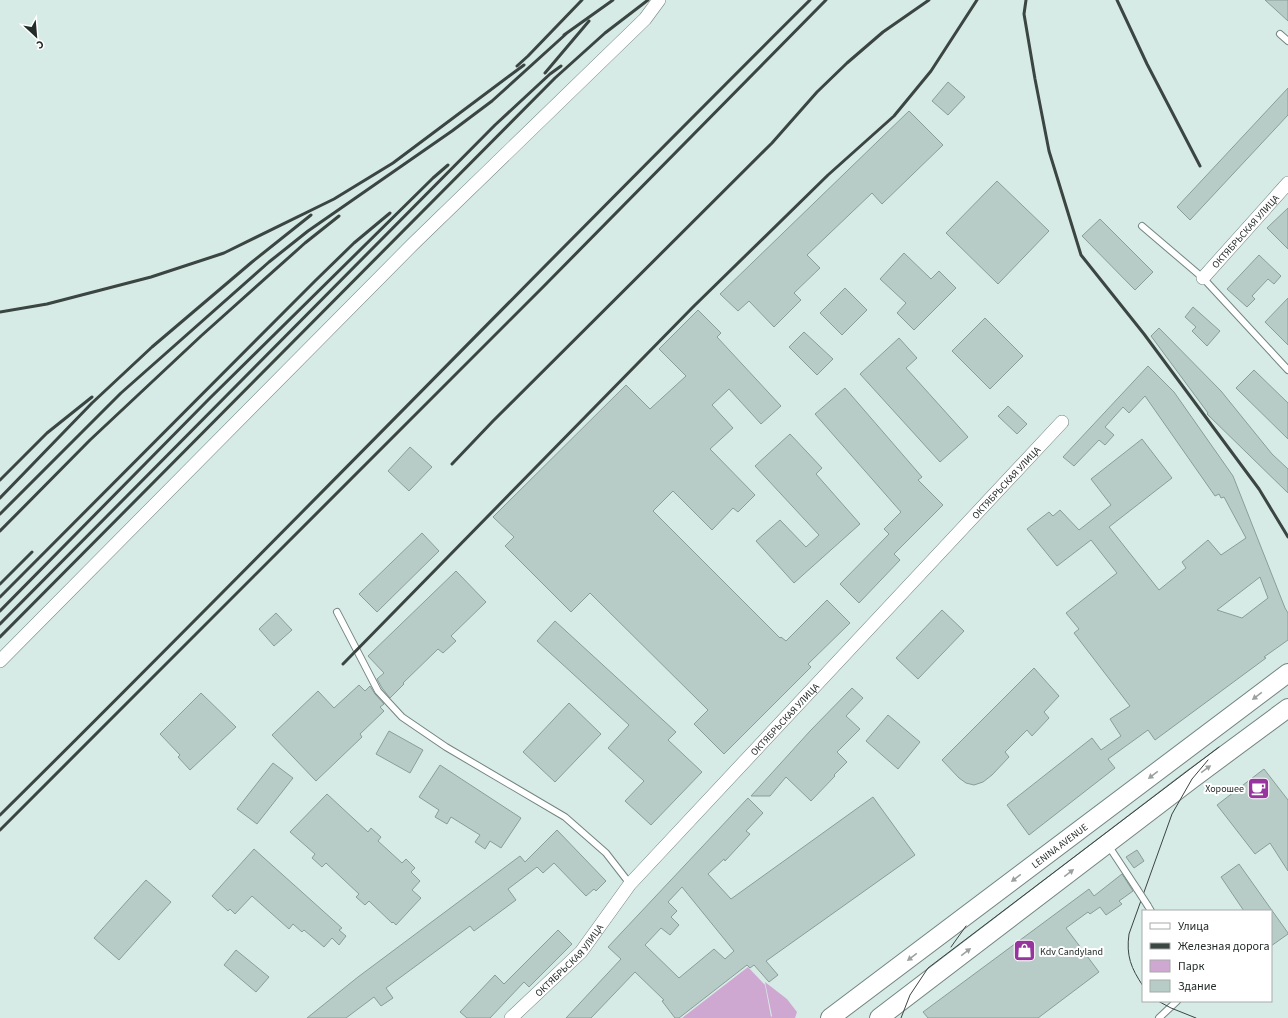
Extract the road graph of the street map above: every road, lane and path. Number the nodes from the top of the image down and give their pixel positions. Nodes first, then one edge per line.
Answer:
1 (660, 0) edge
2 (1280, 34) dead end
3 (1288, 41) edge
4 (1288, 183) edge
5 (1142, 226) dead end
6 (1203, 278) junction
7 (1288, 370) edge
8 (1062, 422) dead end
9 (337, 612) dead end
10 (0, 661) edge
11 (1288, 673) edge
12 (1288, 708) edge
13 (1107, 844) junction
14 (630, 884) junction
15 (1149, 908) edge
16 (1176, 1002) edge
17 (511, 1018) edge
18 (830, 1018) edge
19 (879, 1018) edge
20 (1159, 1018) edge

1 - 10 street
2 - 3 lane
4 - 6 street, ОКТЯБРЬСКАЯ УЛИЦА
5 - 6 lane
6 - 7 lane
8 - 14 street, ОКТЯБРЬСКАЯ УЛИЦА
9 - 14 lane
11 -> 18 main road, LENINA AVENUE
13 -> 12 main road
13 - 15 lane, bridge
19 -> 13 main road
14 - 17 street, ОКТЯБРЬСКАЯ УЛИЦА
16 - 20 lane

